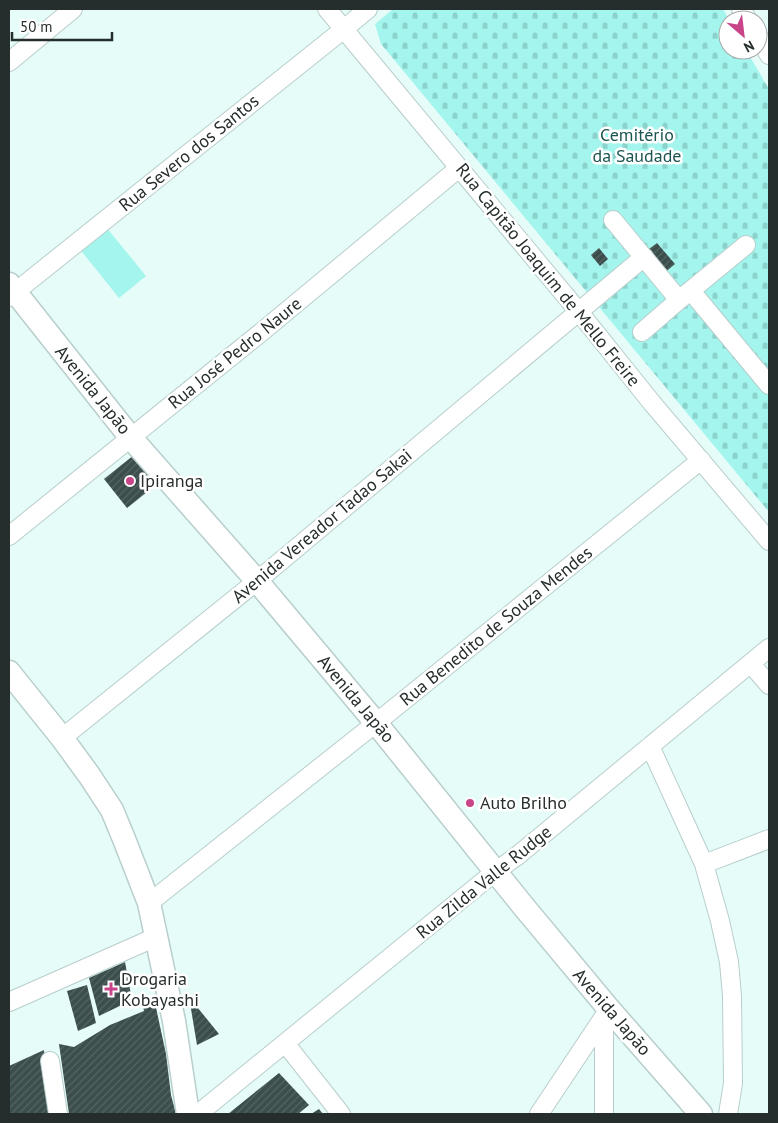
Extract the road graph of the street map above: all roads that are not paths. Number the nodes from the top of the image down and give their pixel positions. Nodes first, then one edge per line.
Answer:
1 (73, 9) edge
2 (327, 9) edge
3 (368, 9) edge
4 (344, 29) junction
5 (9, 62) edge
6 (459, 168) junction
7 (613, 220) dead end
8 (746, 245) dead end
9 (644, 257) junction
10 (11, 291) edge
11 (685, 295) junction
12 (579, 312) junction
13 (642, 332) dead end
14 (769, 385) edge
15 (131, 438) junction
16 (701, 460) junction
17 (9, 536) edge
18 (769, 541) edge
19 (257, 581) junction
20 (769, 648) edge
21 (751, 664) junction
22 (9, 673) edge
23 (769, 685) edge
24 (376, 723) junction
25 (62, 738) junction
26 (650, 746) junction
27 (769, 839) edge
28 (704, 864) junction
29 (496, 871) junction
30 (149, 903) junction
31 (156, 937) junction
32 (9, 1002) edge
33 (606, 1013) junction
34 (285, 1043) junction
35 (50, 1061) dead end
36 (58, 1114) edge
37 (188, 1114) edge
38 (198, 1114) edge
39 (341, 1114) edge
40 (539, 1114) edge
41 (604, 1114) edge
42 (701, 1114) edge
43 (728, 1114) edge

1 - 5 street
2 - 4 street, Rua Capitão Joaquim de Mello Freire
3 - 4 street, Rua Severo dos Santos
4 - 6 street, Rua Capitão Joaquim de Mello Freire
4 - 10 street, Rua Severo dos Santos
6 - 12 street, Rua Capitão Joaquim de Mello Freire
6 - 15 street, Rua José Pedro Naure
7 - 9 street
8 - 11 street
9 - 11 street
9 - 12 street, Avenida Vereador Tadao Sakai
10 - 15 main road, Avenida Japão
11 - 13 street
11 - 14 street
12 - 16 street, Rua Capitão Joaquim de Mello Freire
12 - 19 street, Avenida Vereador Tadao Sakai
15 - 17 street, Rua José Pedro Naure
15 - 19 main road, Avenida Japão
16 - 18 street, Rua Capitão Joaquim de Mello Freire
16 - 24 street, Rua Benedito de Souza Mendes
19 - 24 main road, Avenida Japão
19 - 25 street, Avenida Vereador Tadao Sakai
20 - 21 street, Rua Zilda Valle Rudge
21 - 23 street
21 - 26 street, Rua Zilda Valle Rudge
22 - 25 main road
24 - 29 main road, Avenida Japão
24 - 30 street, Rua Benedito de Souza Mendes
25 - 30 main road
26 - 28 street
26 - 29 street, Rua Zilda Valle Rudge
27 - 28 street
28 - 43 street
29 - 33 main road, Avenida Japão
29 - 34 street, Rua Zilda Valle Rudge
30 - 31 main road
31 - 32 street
31 - 37 main road
33 - 40 street
33 - 41 street
33 - 42 main road, Avenida Japão
34 - 38 street, Rua Zilda Valle Rudge
34 - 39 street
35 - 36 street

